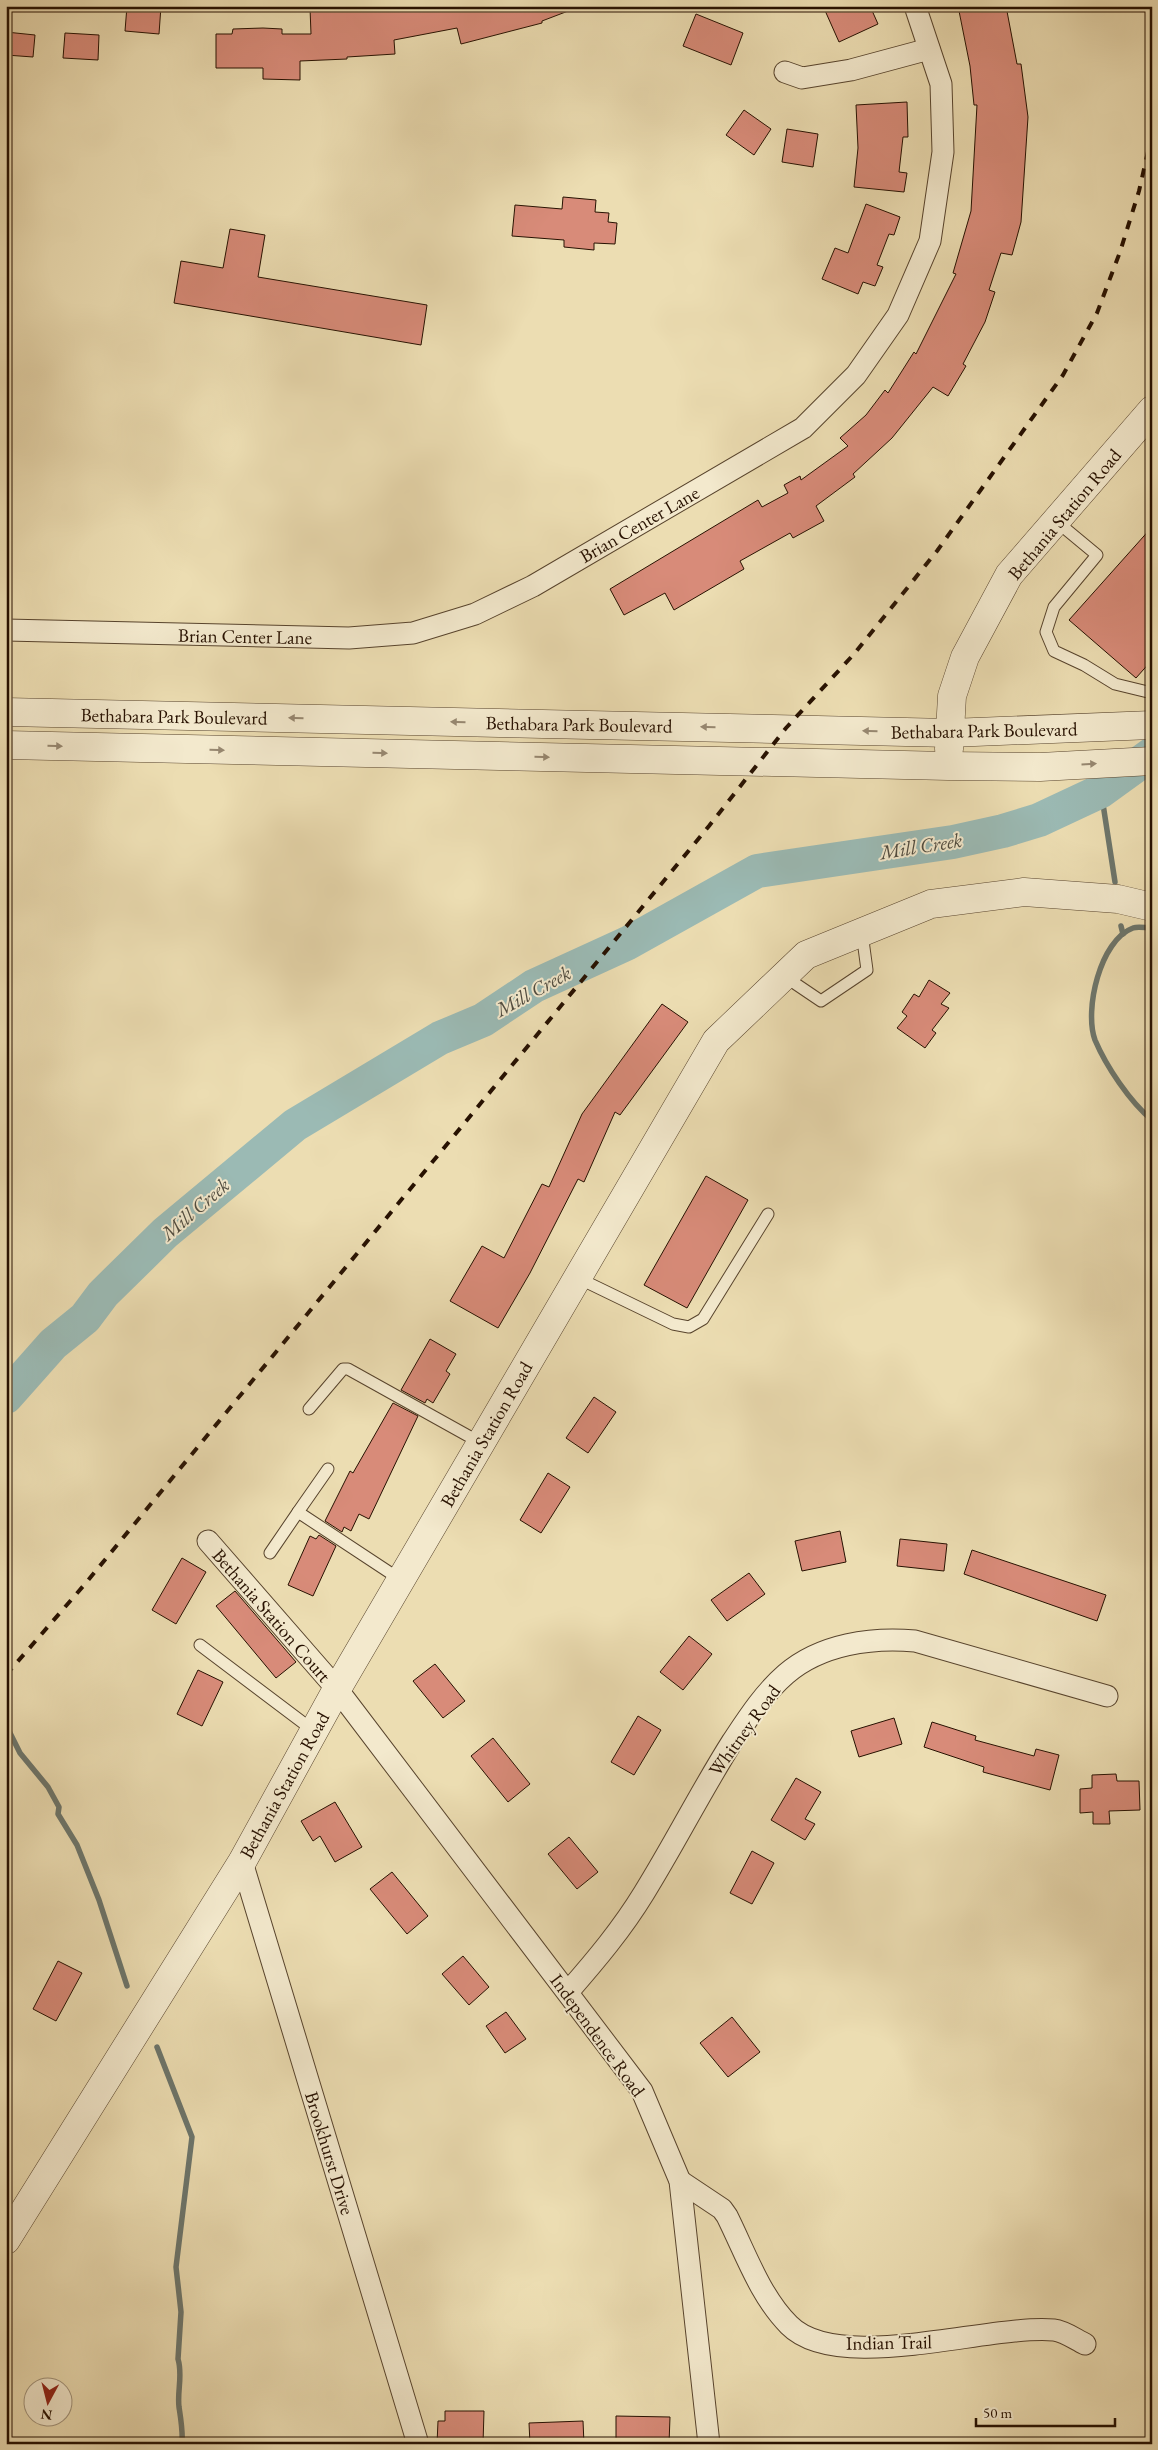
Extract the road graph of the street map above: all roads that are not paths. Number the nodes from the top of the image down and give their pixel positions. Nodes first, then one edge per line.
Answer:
1 (915, 6) edge
2 (929, 49) junction
3 (785, 72) dead end
4 (1152, 410) edge
5 (1056, 521) junction
6 (6, 630) edge
7 (1152, 693) edge
8 (6, 712) edge
9 (1152, 725) edge
10 (950, 732) junction
11 (6, 745) edge
12 (1152, 761) edge
13 (948, 766) junction
14 (1152, 907) edge
15 (862, 932) junction
16 (784, 976) junction
17 (768, 1214) dead end
18 (578, 1278) junction
19 (310, 1409) dead end
20 (481, 1443) junction
21 (328, 1469) dead end
22 (298, 1512) junction
23 (208, 1541) dead end
24 (270, 1553) dead end
25 (401, 1580) junction
26 (200, 1645) dead end
27 (337, 1689) junction
28 (1107, 1696) dead end
29 (314, 1731) junction
30 (242, 1862) junction
31 (568, 1992) junction
32 (680, 2181) junction
33 (6, 2240) edge
34 (1085, 2344) dead end
35 (418, 2444) edge
36 (709, 2444) edge

1 - 2 street, Brian Center Lane
2 - 3 street
2 - 6 street, Brian Center Lane
4 - 5 street, Bethania Station Road
5 - 7 lane
5 - 10 street, Bethania Station Road
10 -> 8 street, Bethabara Park Boulevard
9 - 10 street, Bethabara Park Boulevard
10 - 13 street, Bethania Station Road
11 -> 13 street, Bethabara Park Boulevard
13 -> 12 street, Bethabara Park Boulevard
14 - 15 street, Bethania Station Road
15 - 16 street, Bethania Station Road
15 - 16 lane
16 - 18 street, Bethania Station Road
17 - 18 lane
18 - 20 street, Bethania Station Road
19 - 20 lane
20 - 25 street, Bethania Station Road
21 - 22 lane
22 - 24 lane
22 - 25 lane
23 - 27 street, Bethania Station Court
25 - 27 street, Bethania Station Road
26 - 29 lane
27 - 29 street, Bethania Station Road
27 - 31 street, Independence Road
28 - 31 street, Whitney Road
29 - 30 street, Bethania Station Road
30 - 33 street, Bethania Station Road
30 - 35 street, Brookhurst Drive
31 - 32 street, Independence Road
32 - 34 street, Indian Trail
32 - 36 street, Independence Road

